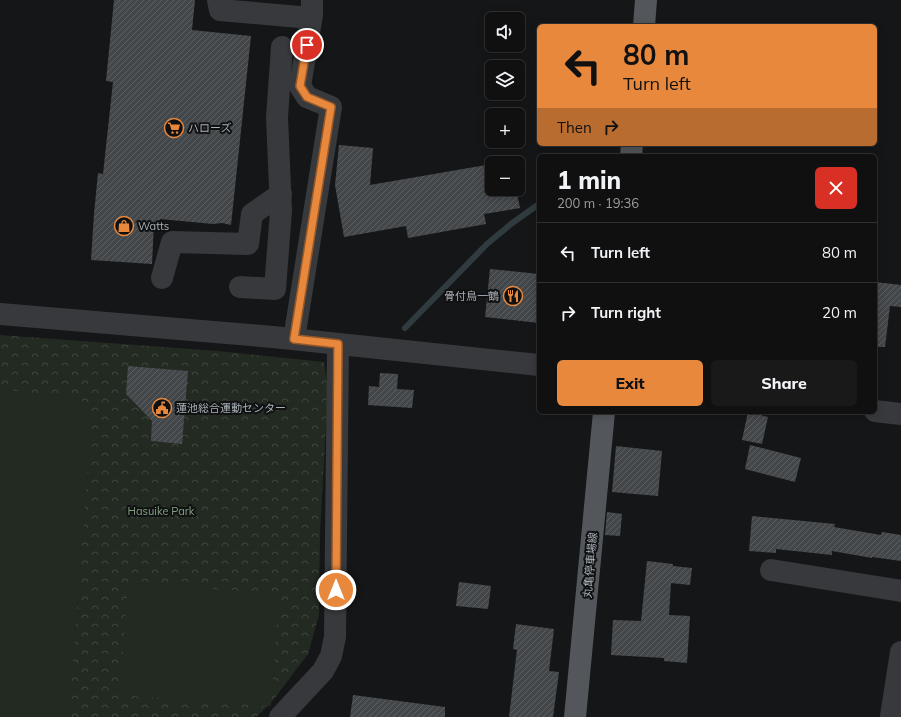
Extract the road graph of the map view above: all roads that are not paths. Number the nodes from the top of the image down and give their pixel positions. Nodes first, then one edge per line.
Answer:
1 (218, 0) edge
2 (646, 0) edge
3 (312, 9) edge
4 (644, 24) edge
5 (282, 47) dead end
6 (280, 194) junction
7 (162, 278) dead end
8 (240, 286) dead end
9 (0, 314) edge
10 (294, 339) junction
11 (338, 344) junction
12 (537, 365) edge
13 (877, 411) edge
14 (604, 414) edge
15 (901, 414) edge
16 (771, 570) dead end
17 (901, 591) edge
18 (900, 663) edge
19 (892, 716) dead end
20 (280, 717) edge
21 (575, 717) edge

1 - 3 street
2 - 4 main road
3 - 10 street
5 - 6 street
6 - 7 street
6 - 8 street
9 - 10 street
10 - 11 street
11 - 12 street
11 - 20 street
13 - 15 street
14 - 21 main road, 丸亀停車場線
16 - 17 street
18 - 19 street

